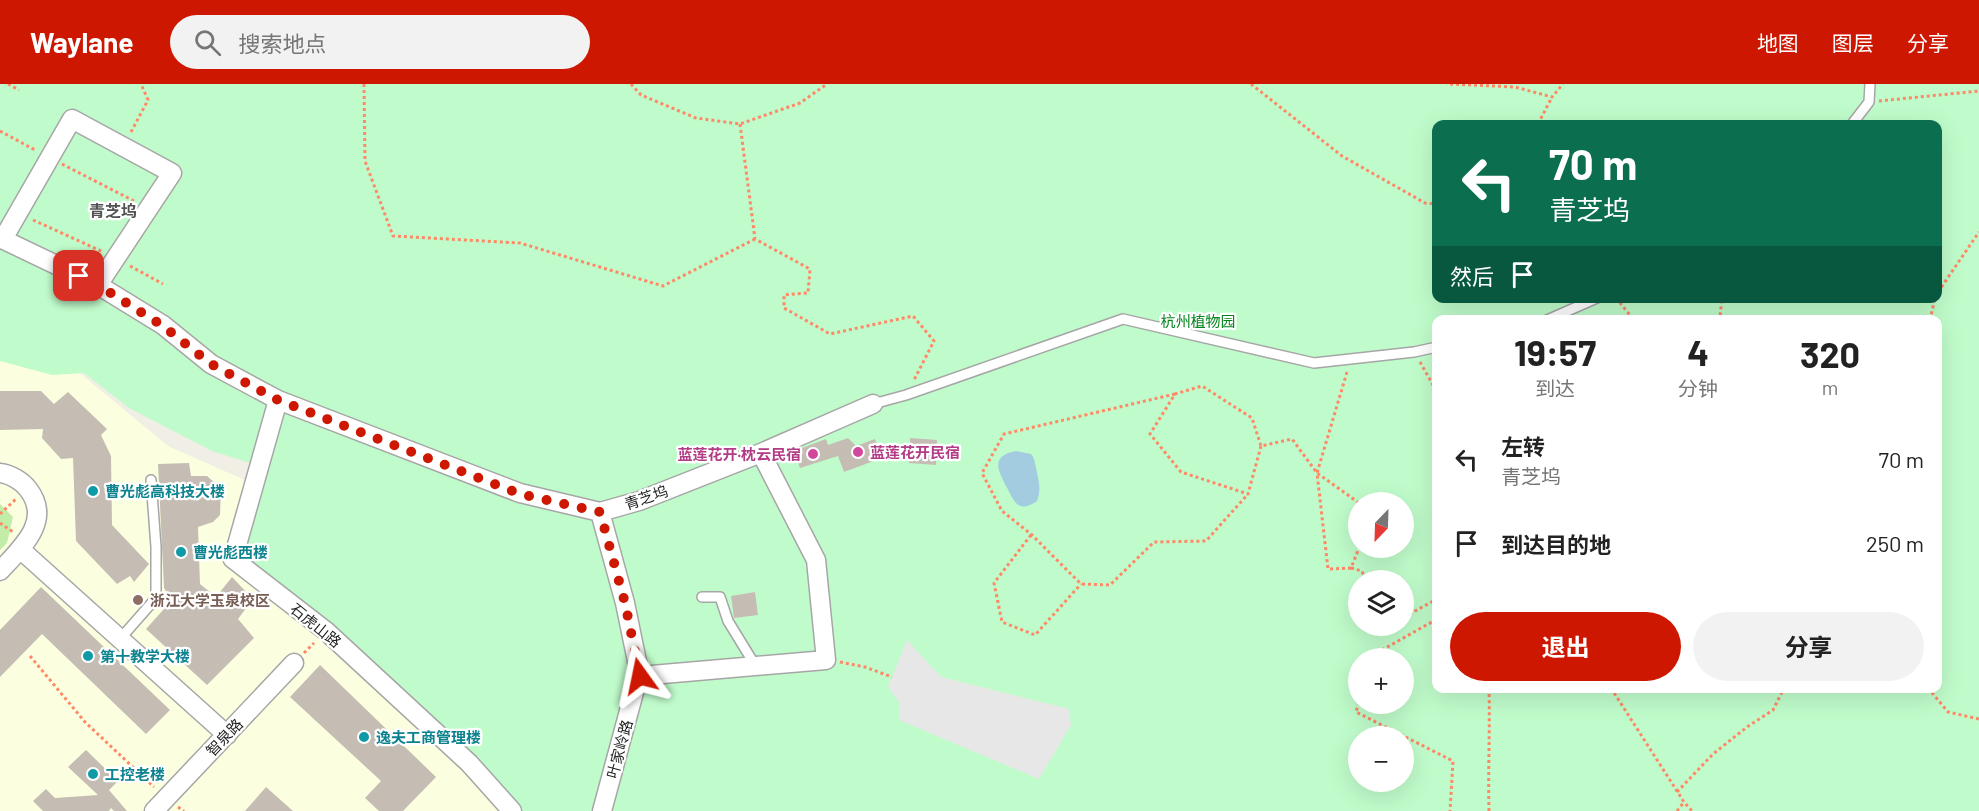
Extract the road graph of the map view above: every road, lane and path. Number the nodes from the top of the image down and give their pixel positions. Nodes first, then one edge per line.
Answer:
1 (8, 84) edge
2 (141, 84) edge
3 (364, 84) edge
4 (631, 84) edge
5 (827, 84) edge
6 (1251, 84) edge
7 (1450, 84) edge
8 (1563, 84) edge
9 (1870, 84) edge
10 (19, 90) dead end
11 (1979, 91) edge
12 (1552, 98) junction
13 (1869, 102) junction
14 (1540, 120) edge
15 (1855, 120) edge
16 (740, 124) junction
17 (0, 131) edge
18 (124, 147) junction
19 (50, 158) junction
20 (1432, 204) edge
21 (148, 209) junction
22 (18, 213) junction
23 (1979, 232) edge
24 (1, 239) edge
25 (755, 239) junction
26 (116, 258) junction
27 (163, 284) dead end
28 (98, 285) junction
29 (1942, 286) edge
30 (1586, 303) edge
31 (1620, 303) edge
32 (1558, 315) edge
33 (1630, 315) edge
34 (1432, 347) edge
35 (1414, 352) junction
36 (1351, 359) junction
37 (1432, 383) edge
38 (1175, 394) junction
39 (906, 395) junction
40 (278, 400) junction
41 (873, 404) joint
42 (1261, 446) junction
43 (761, 453) junction
44 (0, 473) edge
45 (1317, 473) junction
46 (151, 480) dead end
47 (27, 487) junction
48 (1248, 494) junction
49 (1348, 495) edge
50 (600, 512) junction
51 (1, 514) edge
52 (2, 523) dead end
53 (1032, 535) junction
54 (20, 549) junction
55 (1355, 558) edge
56 (1351, 568) junction
57 (0, 570) edge
58 (1358, 570) edge
59 (1081, 584) junction
60 (702, 597) dead end
61 (1432, 602) edge
62 (1414, 612) edge
63 (1432, 622) edge
64 (326, 631) junction
65 (120, 639) junction
66 (1386, 648) edge
67 (30, 656) dead end
68 (826, 660) junction
69 (294, 663) joint
70 (755, 665) junction
71 (640, 676) junction
72 (892, 677) dead end
73 (1489, 693) edge
74 (1614, 693) edge
75 (1782, 693) edge
76 (1932, 693) edge
77 (1360, 714) edge
78 (1979, 719) edge
79 (227, 735) junction
80 (1677, 792) junction
81 (1684, 802) junction
82 (162, 807) edge
83 (512, 811) edge
84 (602, 811) edge
85 (1449, 811) edge
86 (1489, 811) edge
87 (1677, 811) edge
88 (1692, 811) edge

1 - 10 path
2 - 18 path
3 - 25 path
4 - 16 path
5 - 16 path
6 - 20 path
7 - 12 path
8 - 12 path
9 - 13 lane
11 - 13 path
12 - 14 path
13 - 15 lane
16 - 25 path
17 - 19 path
18 - 19 street
18 - 21 street
19 - 21 path
19 - 22 street
21 - 26 street
22 - 24 street
22 - 26 path
23 - 29 path
24 - 28 street, 青芝坞
25 - 39 path
26 - 27 path
26 - 28 street
28 - 40 street, 青芝坞
30 - 32 lane
31 - 33 path
34 - 35 lane
35 - 36 lane
35 - 37 path
36 - 39 lane
36 - 45 path
38 - 42 path
38 - 48 path
38 - 53 path
39 - 41 lane
40 - 50 street, 青芝坞
40 - 64 street, 石虎山路
41 - 43 street, 青芝坞
42 - 45 path
42 - 48 path
43 - 50 street, 青芝坞
43 - 68 street
44 - 47 street
45 - 49 path
45 - 56 path
46 - 65 lane
47 - 51 path
47 - 54 street
48 - 59 path
50 - 71 street, 叶家岭路
51 - 52 path
53 - 59 path
53 - 59 path
54 - 57 street
54 - 65 street
55 - 56 path
56 - 58 path
60 - 70 lane
61 - 62 path
63 - 66 path
64 - 69 path
64 - 83 street, 石虎山路
65 - 79 street
67 - 82 path
68 - 70 street
68 - 72 path
69 - 79 street, 智泉路
70 - 71 street
71 - 84 street, 叶家岭路
73 - 86 path
74 - 80 path
75 - 80 path
76 - 78 path
77 - 85 path
79 - 82 street, 智泉路
80 - 81 path
81 - 87 path
81 - 88 path

